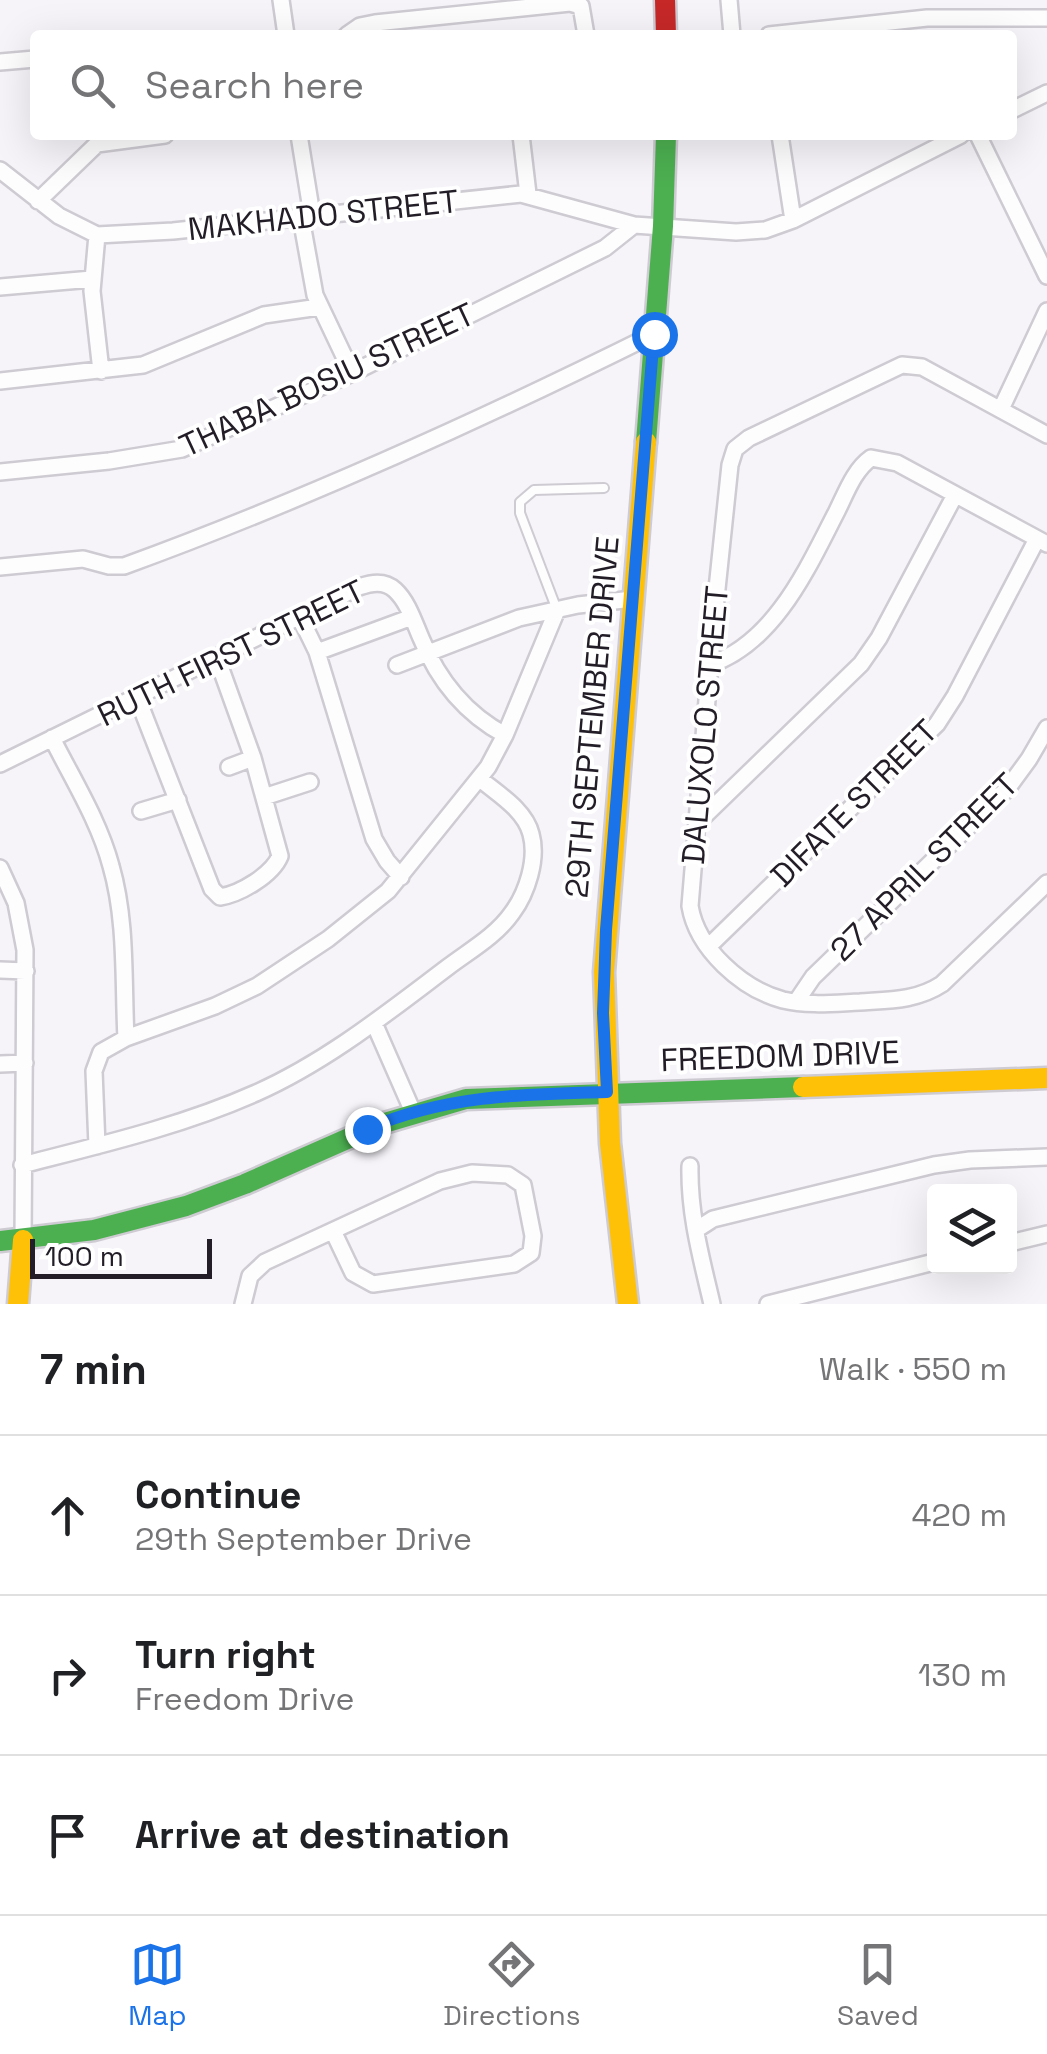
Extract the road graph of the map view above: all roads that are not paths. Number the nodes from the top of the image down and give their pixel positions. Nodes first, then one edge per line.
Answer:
1 (281, 0) edge
2 (664, 0) edge
3 (729, 0) edge
4 (999, 0) edge
5 (581, 3) edge
6 (500, 5) edge
7 (998, 18) junction
8 (1047, 18) edge
9 (281, 30) edge
10 (354, 30) edge
11 (585, 30) edge
12 (666, 30) edge
13 (732, 30) edge
14 (815, 30) edge
15 (30, 59) edge
16 (0, 62) edge
17 (1047, 94) edge
18 (1017, 108) edge
19 (127, 140) edge
20 (299, 140) edge
21 (522, 140) edge
22 (666, 140) edge
23 (781, 140) edge
24 (980, 140) edge
25 (926, 142) edge
26 (0, 170) edge
27 (528, 194) junction
28 (38, 201) junction
29 (306, 217) junction
30 (792, 220) junction
31 (634, 225) junction
32 (662, 226) junction
33 (97, 235) junction
34 (1047, 276) edge
35 (92, 280) junction
36 (0, 287) edge
37 (319, 307) junction
38 (1047, 310) edge
39 (654, 334) junction
40 (101, 371) junction
41 (352, 373) junction
42 (0, 381) edge
43 (1000, 410) junction
44 (1047, 436) edge
45 (0, 472) edge
46 (604, 488) dead end
47 (955, 495) junction
48 (1042, 542) edge
49 (0, 567) edge
50 (634, 599) junction
51 (557, 610) junction
52 (300, 617) junction
53 (412, 617) junction
54 (317, 652) junction
55 (430, 655) junction
56 (217, 658) junction
57 (397, 664) dead end
58 (710, 665) junction
59 (137, 697) junction
60 (1047, 728) edge
61 (506, 735) junction
62 (52, 738) junction
63 (253, 758) junction
64 (0, 764) edge
65 (229, 767) dead end
66 (480, 779) junction
67 (310, 782) dead end
68 (264, 796) junction
69 (178, 800) junction
70 (141, 810) dead end
71 (698, 822) junction
72 (0, 868) edge
73 (401, 877) junction
74 (1047, 883) edge
75 (708, 947) junction
76 (0, 970) edge
77 (26, 971) junction
78 (796, 1002) junction
79 (374, 1022) junction
80 (126, 1038) junction
81 (25, 1063) junction
82 (0, 1064) edge
83 (1047, 1078) edge
84 (607, 1092) junction
85 (413, 1112) junction
86 (97, 1146) junction
87 (1047, 1157) edge
88 (22, 1164) junction
89 (690, 1166) dead end
90 (699, 1228) junction
91 (333, 1231) junction
92 (1047, 1234) edge
93 (23, 1240) junction
94 (0, 1241) edge
95 (1017, 1242) edge
96 (927, 1264) edge
97 (18, 1304) edge
98 (243, 1304) edge
99 (628, 1304) edge
100 (712, 1304) edge
101 (768, 1304) edge

1 - 9 street
2 - 12 street
3 - 13 street
4 - 7 street
5 - 6 street
5 - 11 street
6 - 10 street
7 - 8 street
7 - 14 street
15 - 16 street
17 - 18 street
19 - 28 street
20 - 29 street
21 - 27 street
22 - 32 street, 29TH SEPTEMBER DRIVE
23 - 30 street
24 - 34 street
25 - 30 street, MAKHADO STREET
26 - 28 street
27 - 29 street, MAKHADO STREET
27 - 31 street, MAKHADO STREET
28 - 33 street
29 - 33 street, MAKHADO STREET
29 - 37 street
30 - 32 street, MAKHADO STREET
31 - 32 street, MAKHADO STREET
31 - 41 street, THABA BOSIU STREET
32 - 39 street, 29TH SEPTEMBER DRIVE
33 - 35 street
35 - 36 street
35 - 40 street
37 - 40 street
37 - 41 street
38 - 43 street
39 - 49 street
39 - 50 street, 29TH SEPTEMBER DRIVE
40 - 42 street
41 - 45 street, THABA BOSIU STREET
43 - 44 street, DALUXOLO STREET
43 - 58 street, DALUXOLO STREET
46 - 51 lane
47 - 48 street
47 - 58 street
47 - 71 street
48 - 75 street, DIFATE STREET
50 - 51 street
50 - 84 street, 29TH SEPTEMBER DRIVE
51 - 55 street
51 - 61 street
52 - 53 street, RUTH FIRST STREET
52 - 54 street
52 - 56 street, RUTH FIRST STREET
53 - 54 street
53 - 55 street, RUTH FIRST STREET
54 - 73 street
55 - 57 street
55 - 61 street, RUTH FIRST STREET
56 - 59 street, RUTH FIRST STREET
56 - 63 street
58 - 71 street, DALUXOLO STREET
59 - 62 street, RUTH FIRST STREET
59 - 69 street
60 - 78 street, 27 APRIL STREET
61 - 66 street
62 - 64 street, RUTH FIRST STREET
62 - 80 street
63 - 65 street
63 - 68 street
66 - 73 street
66 - 79 street
67 - 68 street
68 - 69 street
69 - 70 street
71 - 75 street, DALUXOLO STREET
72 - 77 street
73 - 80 street
74 - 78 street, DALUXOLO STREET
75 - 78 street, DALUXOLO STREET
76 - 77 street
77 - 81 street
79 - 85 street
79 - 86 street
80 - 86 street
81 - 82 street
81 - 88 street
83 - 84 street, FREEDOM DRIVE
84 - 85 street, FREEDOM DRIVE
84 - 99 street, 29TH SEPTEMBER DRIVE
85 - 93 street, FREEDOM DRIVE
86 - 88 street
87 - 90 street
88 - 93 street
89 - 90 street
90 - 100 street
91 - 91 street
91 - 98 street
92 - 95 street
93 - 94 street, FREEDOM DRIVE
93 - 97 street
96 - 101 street

